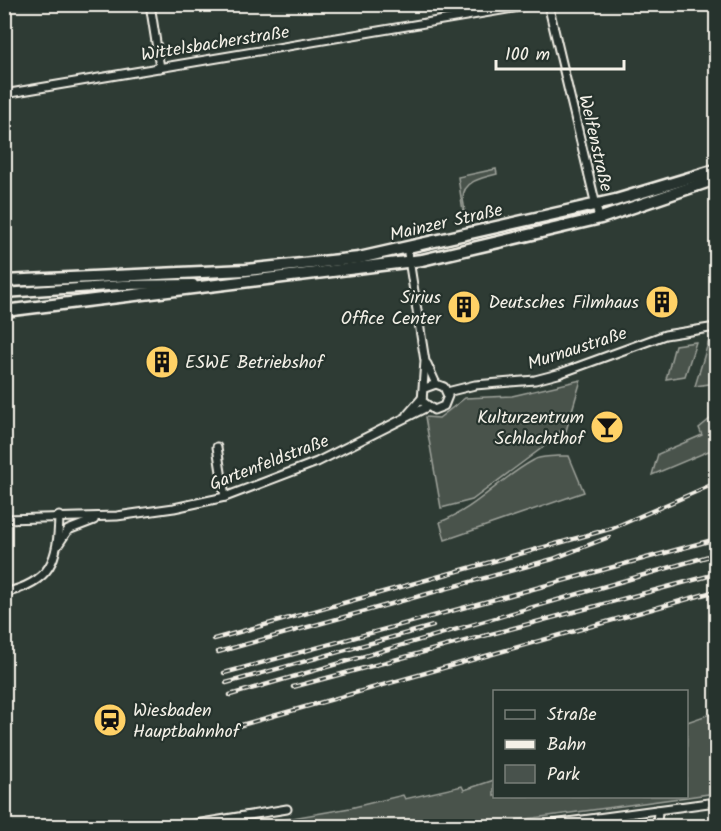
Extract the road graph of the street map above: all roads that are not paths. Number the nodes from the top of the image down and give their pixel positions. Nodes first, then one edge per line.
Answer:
1 (150, 4) edge
2 (538, 4) edge
3 (548, 4) edge
4 (160, 68) junction
5 (4, 94) edge
6 (717, 170) edge
7 (717, 179) edge
8 (595, 205) junction
9 (599, 218) junction
10 (407, 247) junction
11 (410, 262) junction
12 (177, 274) junction
13 (4, 281) edge
14 (227, 284) junction
15 (123, 285) junction
16 (4, 293) edge
17 (4, 311) edge
18 (717, 327) edge
19 (425, 361) junction
20 (436, 384) junction
21 (425, 388) junction
22 (447, 393) junction
23 (422, 398) junction
24 (427, 407) junction
25 (406, 416) junction
26 (217, 447) dead end
27 (225, 497) junction
28 (59, 516) junction
29 (99, 518) junction
30 (4, 519) edge
31 (56, 548) junction
32 (4, 593) edge
33 (717, 802) edge
34 (287, 809) dead end
35 (658, 810) junction
36 (183, 826) edge
37 (538, 826) edge
38 (657, 826) edge

1 - 4 street
2 - 4 street, Wittelsbacherstraße
3 - 8 street, Welfenstraße
4 - 5 street, Wittelsbacherstraße
6 - 8 main road, Mainzer Straße
7 - 9 main road, Mainzer Straße
8 - 9 street, Welfenstraße
8 - 10 main road, Mainzer Straße
9 - 11 main road, Mainzer Straße
10 - 11 street
10 - 12 main road, Mainzer Straße
11 - 14 main road, Mainzer Straße
11 - 19 street
12 - 13 main road, Mainzer Straße
12 - 15 street, Mainzer Straße
14 - 15 street, Mainzer Straße
14 - 17 main road, Mainzer Straße
15 - 16 street, Mainzer Straße
18 - 22 street, Murnaustraße
19 - 20 street
19 - 21 street
20 - 21 street
20 - 22 street
21 - 23 street
22 - 24 street
23 - 24 street
23 - 25 street, Gartenfeldstraße
24 - 25 street, Gartenfeldstraße
25 - 27 street, Gartenfeldstraße
26 - 27 street
27 - 29 street, Gartenfeldstraße
28 - 29 street, Gartenfeldstraße
28 - 30 street, Gartenfeldstraße
28 - 31 street, Gartenfeldstraße
29 - 31 street, Gartenfeldstraße
31 - 32 street, Gartenfeldstraße
33 - 35 street
34 - 36 street
35 - 37 street
35 - 38 street

